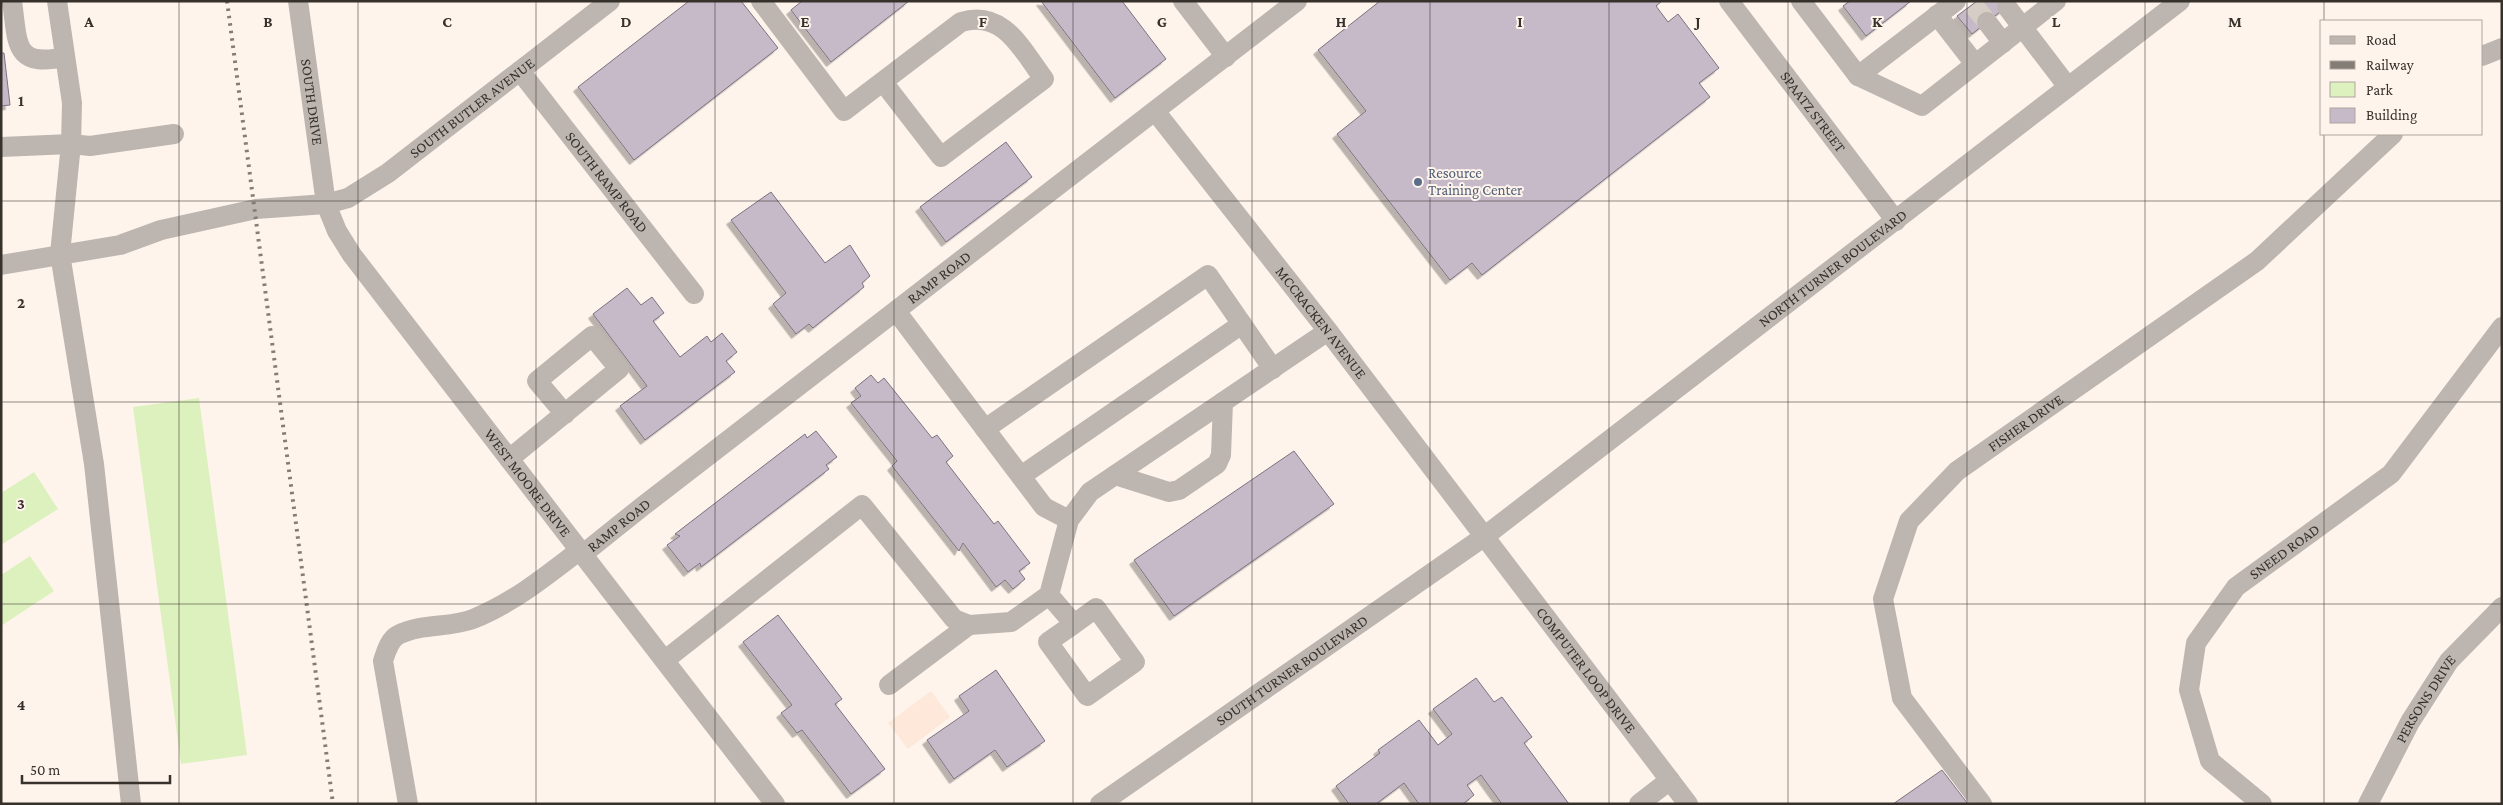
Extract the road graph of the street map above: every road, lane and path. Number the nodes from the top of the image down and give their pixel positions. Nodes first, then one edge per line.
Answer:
1 (12, 1) edge
2 (57, 1) edge
3 (298, 1) edge
4 (610, 1) edge
5 (761, 1) edge
6 (1183, 1) edge
7 (1297, 1) edge
8 (1729, 1) edge
9 (1801, 1) edge
10 (2180, 1) edge
11 (1966, 2) edge
12 (2044, 5) edge
13 (2007, 6) dead end
14 (1937, 16) junction
15 (1987, 22) tunnel mouth
16 (2023, 27) junction
17 (2002, 43) junction
18 (2502, 48) edge
19 (65, 56) junction
20 (2483, 56) edge
21 (1226, 57) junction
22 (1975, 64) junction
23 (520, 70) junction
24 (1858, 76) junction
25 (883, 82) junction
26 (2068, 87) junction
27 (1156, 111) junction
28 (174, 134) dead end
29 (2392, 135) edge
30 (71, 144) junction
31 (1, 147) edge
32 (326, 204) junction
33 (1896, 221) junction
34 (60, 254) junction
35 (1, 265) edge
36 (694, 294) dead end
37 (896, 311) junction
38 (1242, 324) junction
39 (2502, 326) edge
40 (1328, 331) junction
41 (1273, 369) junction
42 (1223, 402) junction
43 (564, 414) dead end
44 (985, 429) junction
45 (510, 459) junction
46 (1115, 475) junction
47 (1021, 476) junction
48 (1069, 520) junction
49 (1485, 536) junction
50 (581, 552) junction
51 (1048, 595) junction
52 (2502, 607) edge
53 (1074, 624) dead end
54 (969, 625) junction
55 (665, 660) junction
56 (889, 685) dead end
57 (1670, 780) junction
58 (773, 801) edge
59 (131, 804) edge
60 (408, 804) edge
61 (1100, 804) edge
62 (1640, 804) edge
63 (1688, 804) edge
64 (1982, 804) edge
65 (2262, 804) edge
66 (2368, 804) edge

1 - 19 street
2 - 19 street
3 - 32 street, SOUTH DRIVE
4 - 23 street, SOUTH BUTLER AVENUE
5 - 25 street
6 - 21 street
7 - 21 street, RAMP ROAD
8 - 33 street, SPAATZ STREET
9 - 24 street
10 - 26 street, NORTH TURNER BOULEVARD
11 - 14 street
12 - 16 street
13 - 16 street
14 - 22 street
14 - 24 street
15 - 17 street
16 - 17 street
16 - 26 street
17 - 22 street
18 - 20 street
19 - 30 street
21 - 27 street, RAMP ROAD
22 - 24 street
23 - 32 street, SOUTH BUTLER AVENUE
23 - 36 street, SOUTH RAMP ROAD
25 - 25 street
26 - 33 street, NORTH TURNER BOULEVARD
27 - 37 street, RAMP ROAD
27 - 40 street, MCCRACKEN AVENUE
28 - 30 street
29 - 64 street, FISHER DRIVE
30 - 31 street
30 - 34 street
32 - 34 street, SOUTH BUTLER AVENUE
32 - 45 street, WEST MOORE DRIVE
33 - 49 street, NORTH TURNER BOULEVARD
34 - 35 street, SOUTH BUTLER AVENUE
34 - 59 street
37 - 44 street
37 - 50 street, RAMP ROAD
38 - 41 street
38 - 44 street
38 - 47 street
39 - 65 street, SNEED ROAD
40 - 41 street
40 - 49 street, MCCRACKEN AVENUE
41 - 42 street
42 - 46 street
42 - 46 street
43 - 45 street
44 - 47 street
45 - 50 street, WEST MOORE DRIVE
46 - 48 street
47 - 48 street
48 - 51 street
49 - 57 street, COMPUTER LOOP DRIVE
49 - 61 street, SOUTH TURNER BOULEVARD
50 - 55 street, WEST MOORE DRIVE
50 - 60 street, RAMP ROAD
51 - 53 street
51 - 54 street
52 - 66 street, PERSONS DRIVE
54 - 55 street
54 - 56 street
55 - 58 street, WEST MOORE DRIVE
57 - 62 street
57 - 63 street, COMPUTER LOOP DRIVE

